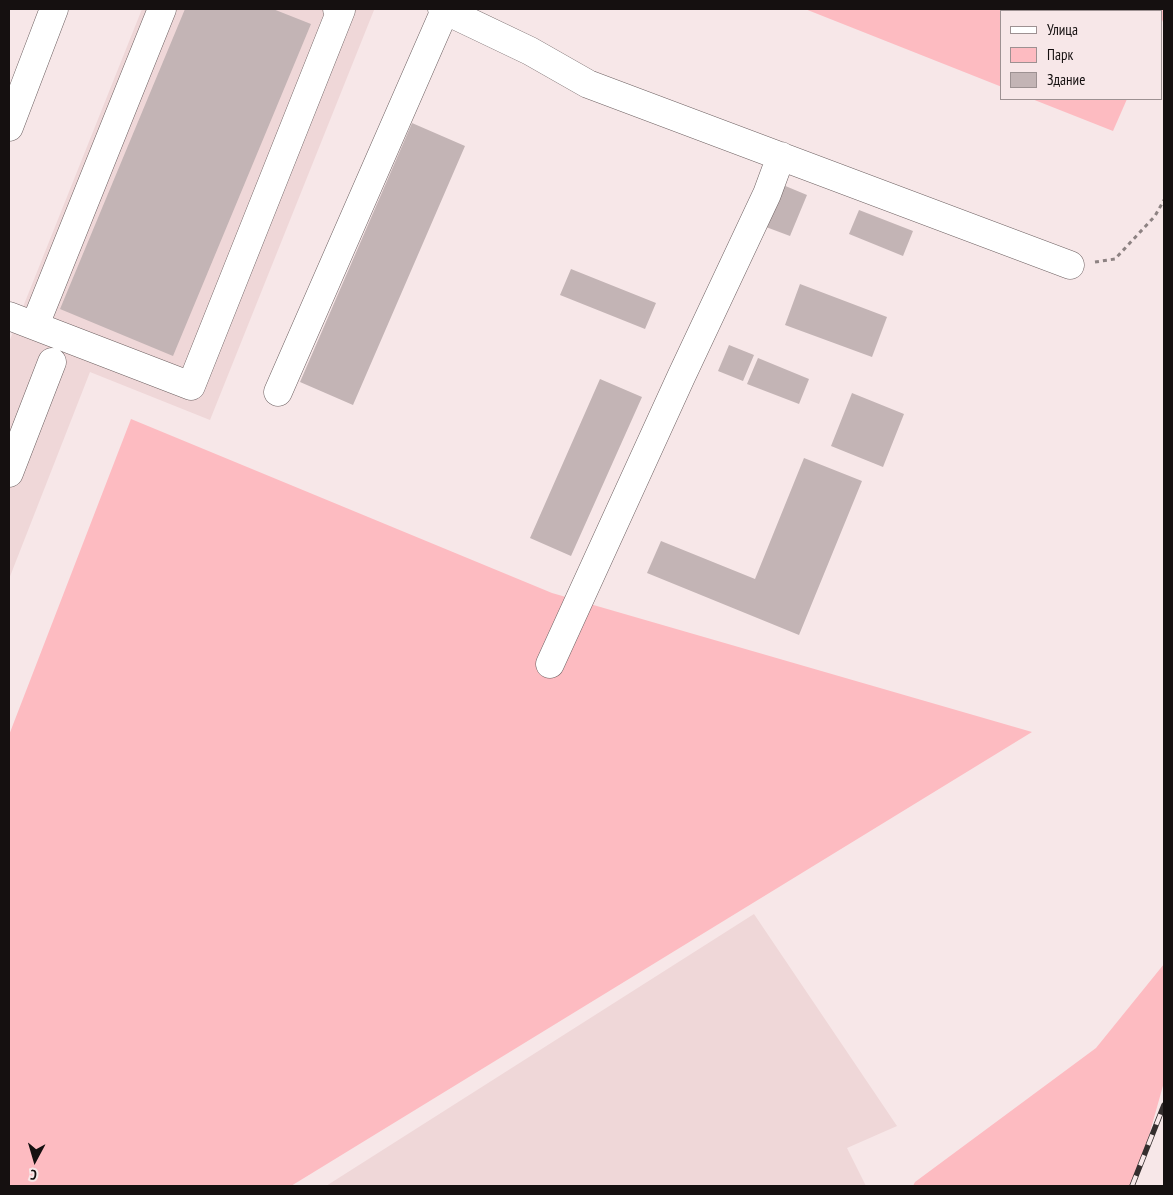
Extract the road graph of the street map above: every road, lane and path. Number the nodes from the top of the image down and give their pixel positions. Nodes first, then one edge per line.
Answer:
1 (54, 9) edge
2 (162, 9) edge
3 (337, 9) edge
4 (443, 9) edge
5 (9, 127) edge
6 (781, 156) junction
7 (1164, 200) edge
8 (1070, 265) joint
9 (9, 316) edge
10 (35, 325) junction
11 (52, 362) dead end
12 (278, 392) dead end
13 (9, 473) edge
14 (550, 664) dead end

1 - 5 street
2 - 10 street
3 - 10 street
4 - 6 street
4 - 12 street
6 - 8 street
6 - 14 street
7 - 8 path
9 - 10 street
11 - 13 street

